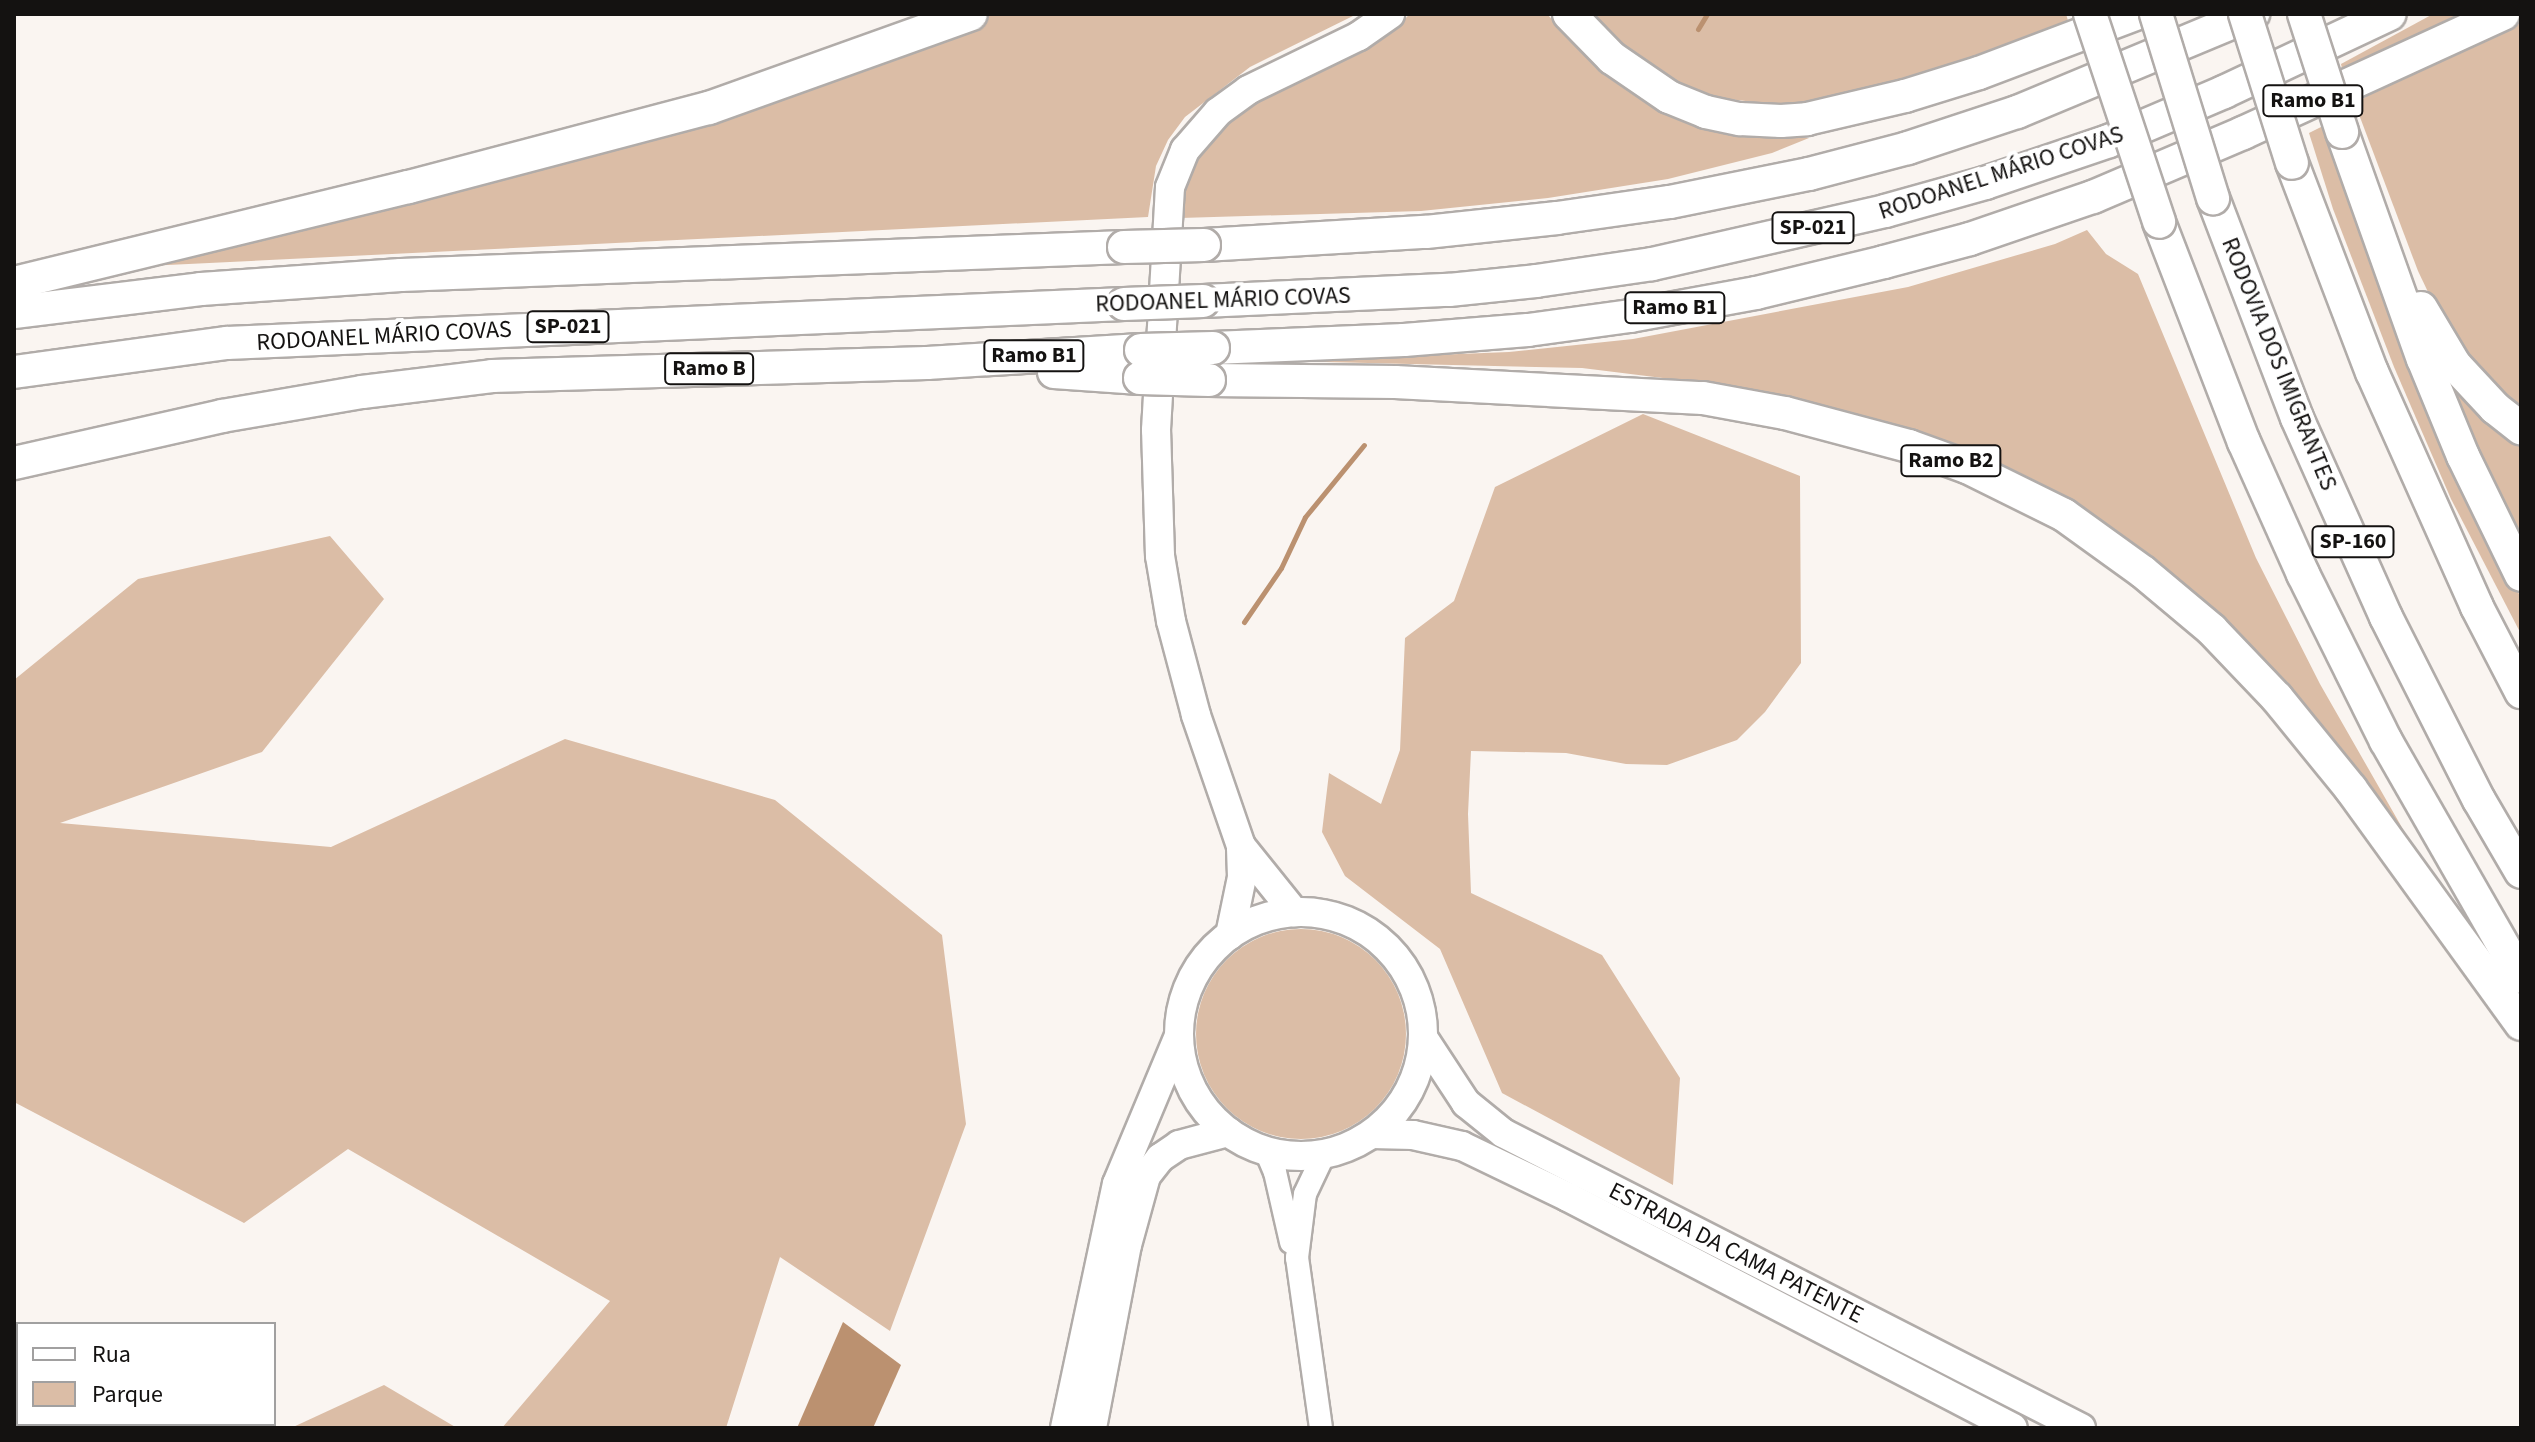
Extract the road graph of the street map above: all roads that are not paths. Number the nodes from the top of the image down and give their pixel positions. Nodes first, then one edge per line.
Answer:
1 (971, 14) edge
2 (1390, 14) edge
3 (1569, 14) edge
4 (2090, 14) edge
5 (2135, 14) edge
6 (2156, 14) edge
7 (2245, 14) edge
8 (2253, 14) edge
9 (2304, 14) edge
10 (2390, 14) edge
11 (2503, 14) edge
12 (943, 20) edge
13 (2372, 212) junction
14 (14, 283) edge
15 (14, 312) edge
16 (927, 363) joint
17 (1211, 364) junction
18 (14, 372) edge
19 (2521, 428) edge
20 (14, 463) edge
21 (2521, 575) edge
22 (2521, 692) edge
23 (1241, 846) junction
24 (2521, 872) edge
25 (1294, 912) junction
26 (1230, 935) junction
27 (2521, 977) edge
28 (2521, 1024) edge
29 (1178, 1037) junction
30 (1424, 1039) junction
31 (1228, 1132) junction
32 (1372, 1134) junction
33 (1266, 1151) junction
34 (1324, 1154) junction
35 (1297, 1258) junction
36 (1065, 1428) edge
37 (1092, 1428) edge
38 (1321, 1428) edge
39 (2013, 1428) edge
40 (2081, 1428) edge

1 - 12 highway
2 - 23 main road
3 - 5 highway
4 - 27 highway, bridge
6 - 24 highway, RODOVIA DOS IMIGRANTES / SP-160, bridge
7 - 22 highway, bridge
8 - 15 highway, SP-021, bridge
9 - 13 highway, bridge
10 - 18 highway, RODOANEL MÁRIO COVAS / SP-021, bridge
11 - 17 highway, Ramo B1
12 - 14 highway
13 - 19 highway
13 - 21 highway
16 - 17 highway, Ramo B2, bridge
16 - 20 highway, Ramo B
17 - 28 highway, Ramo B2
23 - 25 main road
23 - 26 main road
25 - 26 main road
25 - 30 main road
26 - 29 main road
29 - 31 main road
29 - 36 main road
30 - 32 main road
30 - 40 main road, ESTRADA DA CAMA PATENTE
31 - 33 main road
31 - 37 main road
32 - 34 main road
32 - 39 main road, ESTRADA DA CAMA PATENTE
33 - 34 main road
33 - 35 street
34 - 35 street
35 - 38 street

